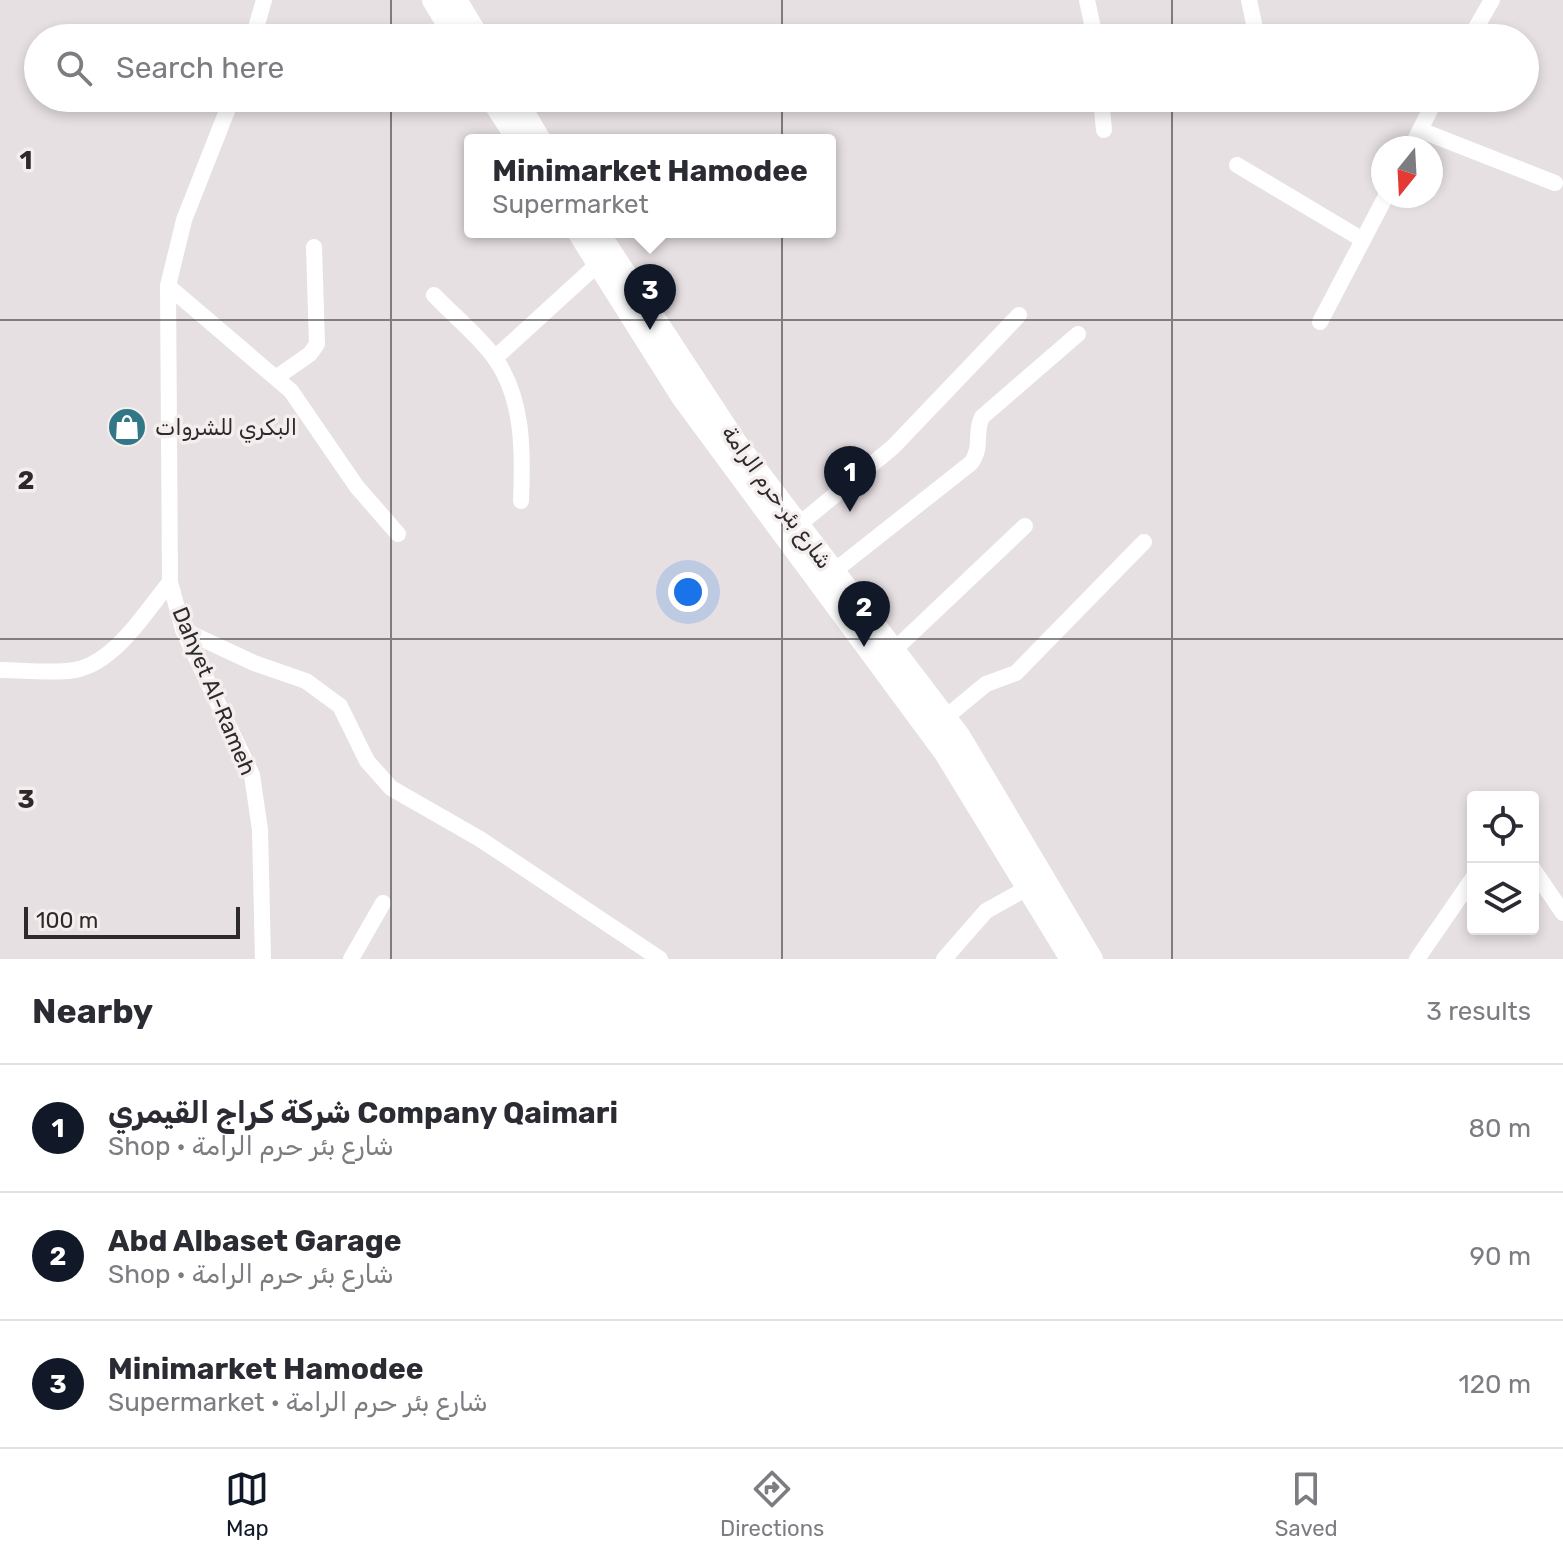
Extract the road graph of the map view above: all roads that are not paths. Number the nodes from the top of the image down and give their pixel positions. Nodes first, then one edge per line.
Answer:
1 (264, 0) edge
2 (433, 0) edge
3 (456, 0) edge
4 (1087, 0) edge
5 (1249, 0) edge
6 (1492, 0) edge
7 (257, 24) edge
8 (448, 24) edge
9 (471, 24) edge
10 (1092, 24) edge
11 (1254, 24) edge
12 (1478, 24) edge
13 (226, 112) edge
14 (500, 112) edge
15 (523, 112) edge
16 (1102, 112) edge
17 (1429, 112) edge
18 (1104, 130) dead end
19 (1420, 130) junction
20 (514, 134) edge
21 (536, 134) edge
22 (1417, 136) edge
23 (1237, 165) dead end
24 (1555, 183) dead end
25 (1380, 208) edge
26 (582, 238) edge
27 (602, 238) edge
28 (1363, 240) junction
29 (314, 247) dead end
30 (599, 263) junction
31 (168, 286) junction
32 (434, 295) dead end
33 (1019, 315) dead end
34 (1320, 322) dead end
35 (1078, 334) dead end
36 (495, 358) junction
37 (277, 377) junction
38 (521, 501) dead end
39 (1025, 526) dead end
40 (796, 527) junction
41 (398, 534) dead end
42 (1144, 542) dead end
43 (833, 572) junction
44 (170, 582) junction
45 (183, 630) junction
46 (894, 650) junction
47 (0, 670) edge
48 (945, 718) junction
49 (1539, 878) edge
50 (1029, 887) junction
51 (1467, 887) edge
52 (383, 903) dead end
53 (1563, 913) edge
54 (263, 959) edge
55 (351, 959) edge
56 (660, 959) edge
57 (944, 959) edge
58 (1071, 959) edge
59 (1092, 959) edge
60 (1417, 959) edge

1 - 7 street
2 - 8 main road
3 - 9 main road
4 - 10 street
5 - 11 street
6 - 12 street
13 - 31 street, Dahyet Al-Rameh
14 - 20 main road
15 - 21 main road
16 - 18 street
17 - 19 street
19 - 22 street
19 - 24 street
23 - 28 street
25 - 28 street
26 - 30 main road, شارع بئر حرم الرامة
27 - 40 main road, شارع بئر حرم الرامة
28 - 34 street
29 - 37 street
30 - 36 street
30 - 50 main road, شارع بئر حرم الرامة
31 - 37 street
31 - 44 street, Dahyet Al-Rameh
32 - 36 street
33 - 40 street
35 - 43 street
36 - 38 street
37 - 41 street
39 - 46 street
40 - 43 main road, شارع بئر حرم الرامة
42 - 48 street
43 - 46 main road, شارع بئر حرم الرامة
44 - 45 street, Dahyet Al-Rameh
44 - 47 street
45 - 54 street, Dahyet Al-Rameh
45 - 56 street
46 - 48 main road, شارع بئر حرم الرامة
48 - 59 main road, شارع بئر حرم الرامة
49 - 53 street
50 - 57 street
50 - 58 main road, شارع بئر حرم الرامة
51 - 60 street
52 - 55 street

